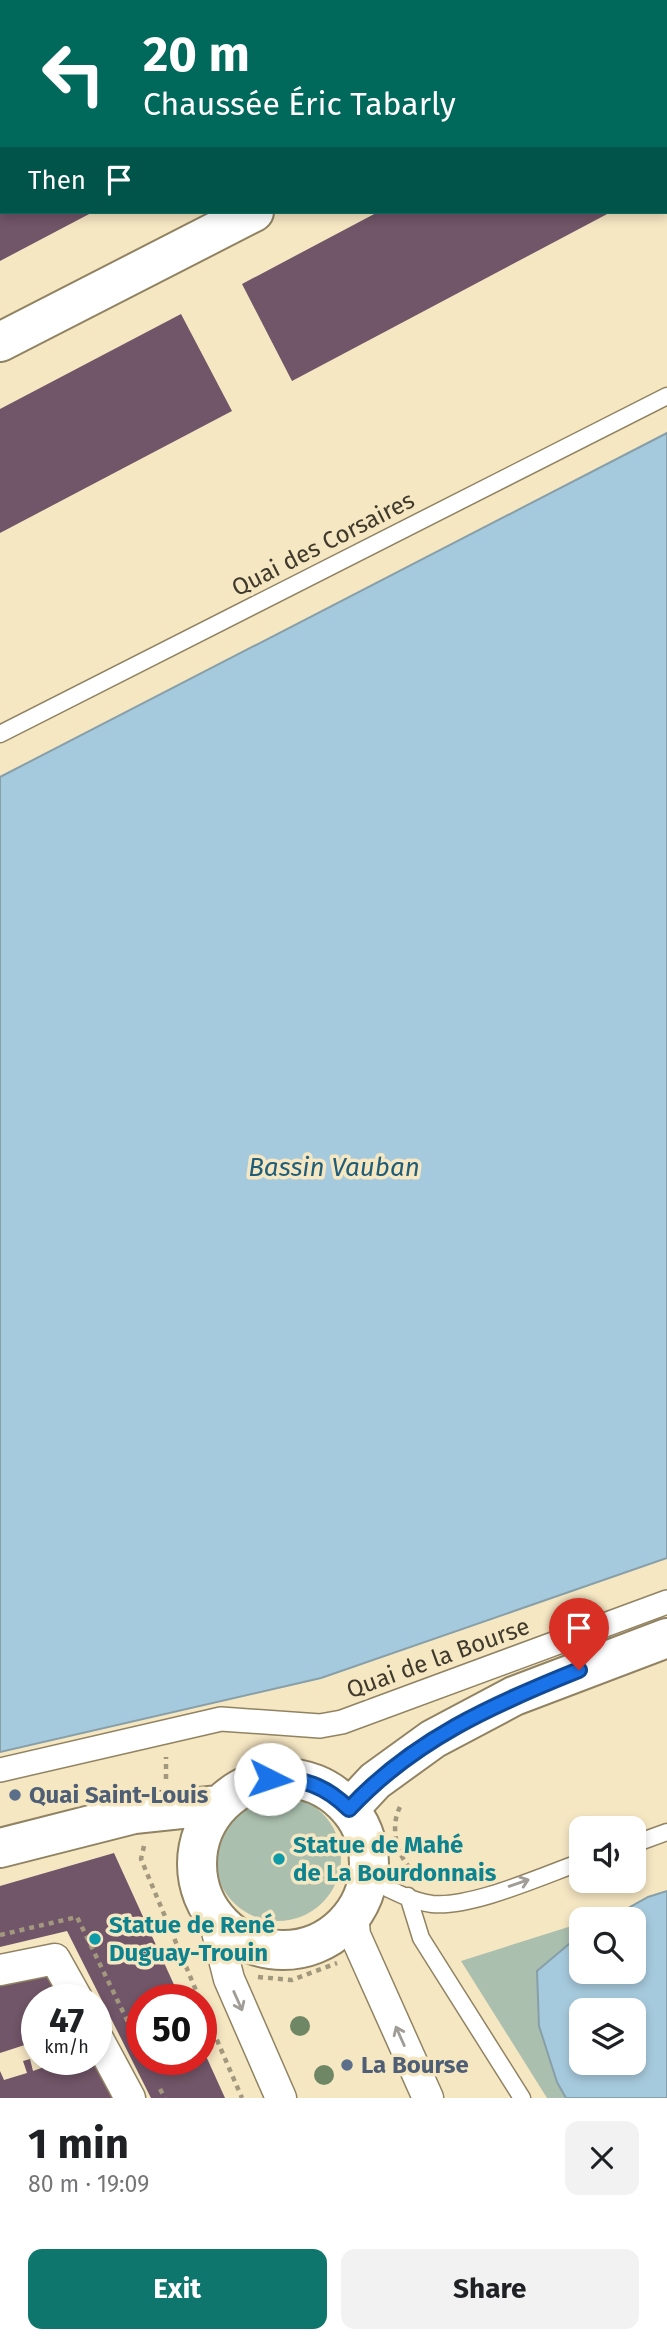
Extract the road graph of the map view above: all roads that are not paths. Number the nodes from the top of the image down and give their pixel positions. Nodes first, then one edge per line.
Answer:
1 (250, 214) edge
2 (0, 342) edge
3 (667, 396) edge
4 (0, 734) edge
5 (667, 1602) edge
6 (667, 1638) edge
7 (0, 1769) edge
8 (219, 1805) junction
9 (349, 1809) junction
10 (149, 1825) junction
11 (667, 1832) edge
12 (646, 1840) edge
13 (0, 1848) edge
14 (197, 1862) junction
15 (569, 1866) edge
16 (367, 1878) junction
17 (408, 1896) junction
18 (212, 1912) junction
19 (353, 1913) junction
20 (0, 1970) edge
21 (69, 1984) edge
22 (112, 2065) edge
23 (130, 2098) edge
24 (281, 2098) edge
25 (428, 2098) edge
26 (522, 2098) edge

1 - 2 main road
3 - 4 lane, Quai des Corsaires
5 - 7 street, Quai de la Bourse
6 - 9 main road
8 - 9 main road
8 - 10 main road
8 - 14 main road
9 - 16 main road
10 - 13 main road
10 - 14 main road
11 - 12 lane
14 - 18 main road
17 -> 15 lane
16 - 17 lane
16 - 19 main road
17 - 26 lane
18 - 19 main road
18 -> 24 street
25 -> 19 street
20 - 21 street
22 - 23 street

